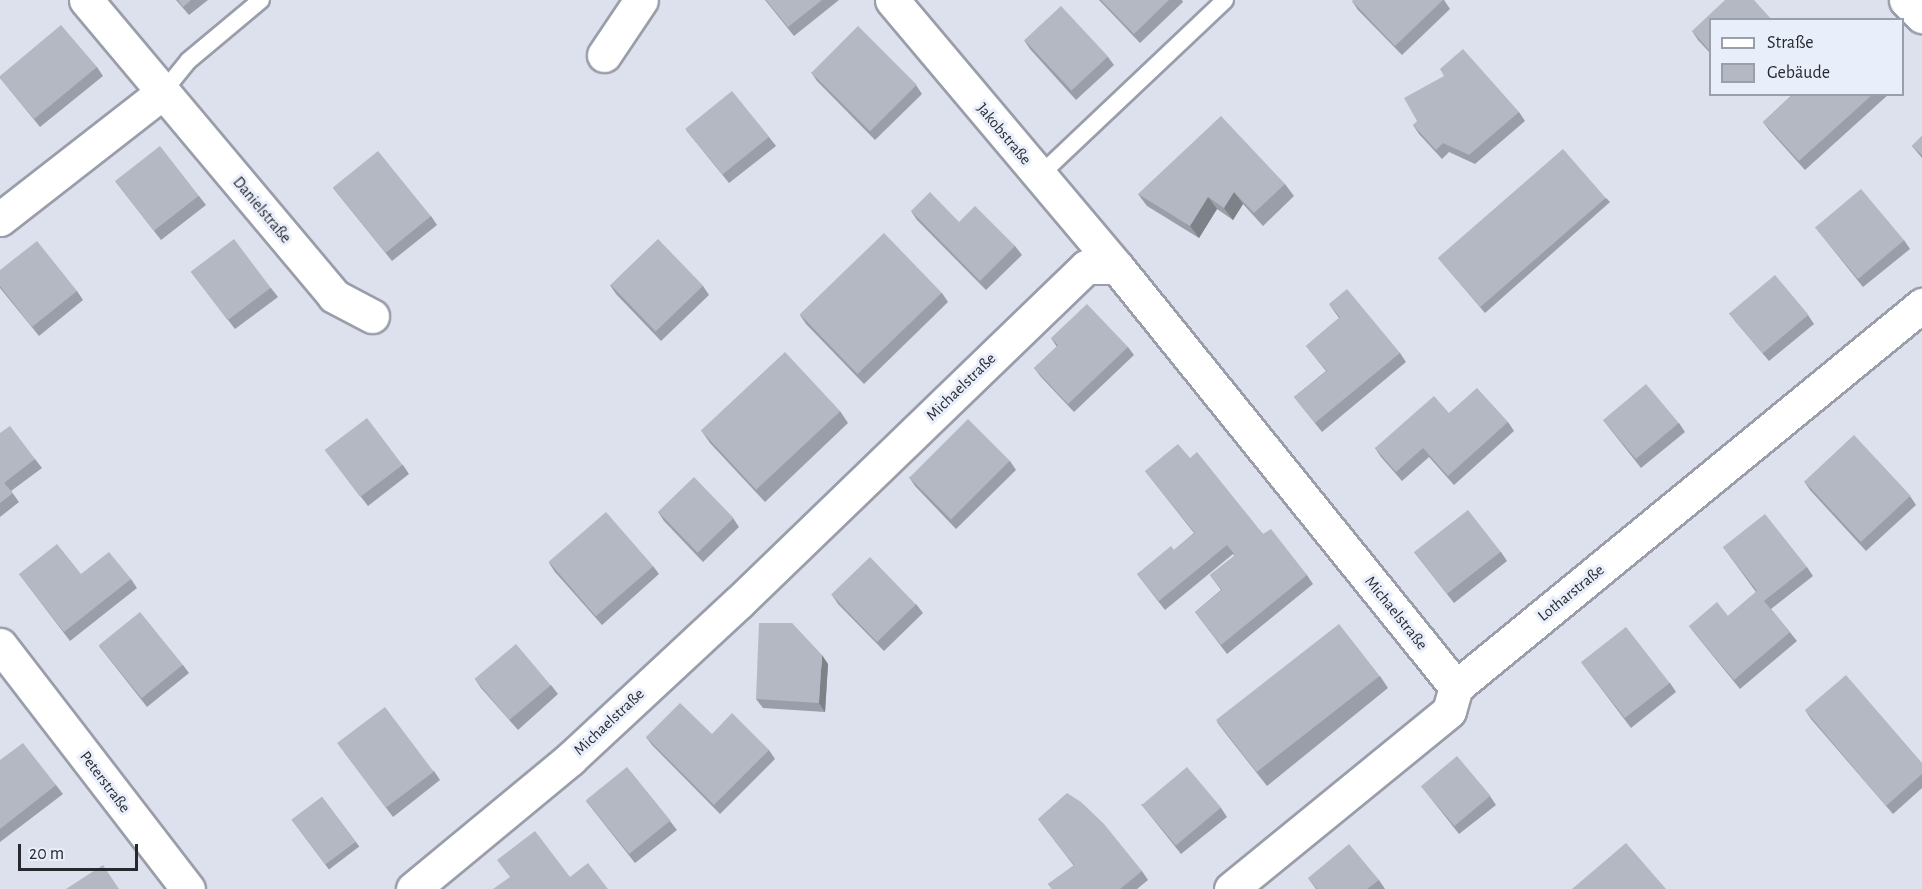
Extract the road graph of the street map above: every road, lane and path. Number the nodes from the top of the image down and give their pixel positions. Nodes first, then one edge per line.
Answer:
1 (86, 0) edge
2 (261, 0) edge
3 (641, 0) edge
4 (892, 0) edge
5 (1225, 0) edge
6 (1906, 0) edge
7 (1922, 16) edge
8 (604, 54) dead end
9 (163, 92) junction
10 (1039, 176) junction
11 (0, 219) edge
12 (1116, 267) junction
13 (1922, 305) edge
14 (372, 316) dead end
15 (0, 645) edge
16 (11, 682) edge
17 (1456, 687) junction
18 (188, 889) edge
19 (413, 889) edge
20 (1231, 889) edge

1 - 9 street, Danielstraße
2 - 9 lane
3 - 8 street
4 - 10 street, Jakobstraße
5 - 10 lane
6 - 7 street
9 - 11 street
9 - 14 street, Danielstraße
10 - 12 street, Jakobstraße
12 - 17 street, Michaelstraße
12 - 19 street, Michaelstraße
13 - 17 street, Lotharstraße
15 - 16 street, Peterstraße
16 - 18 street, Peterstraße
17 - 20 street, Lotharstraße

